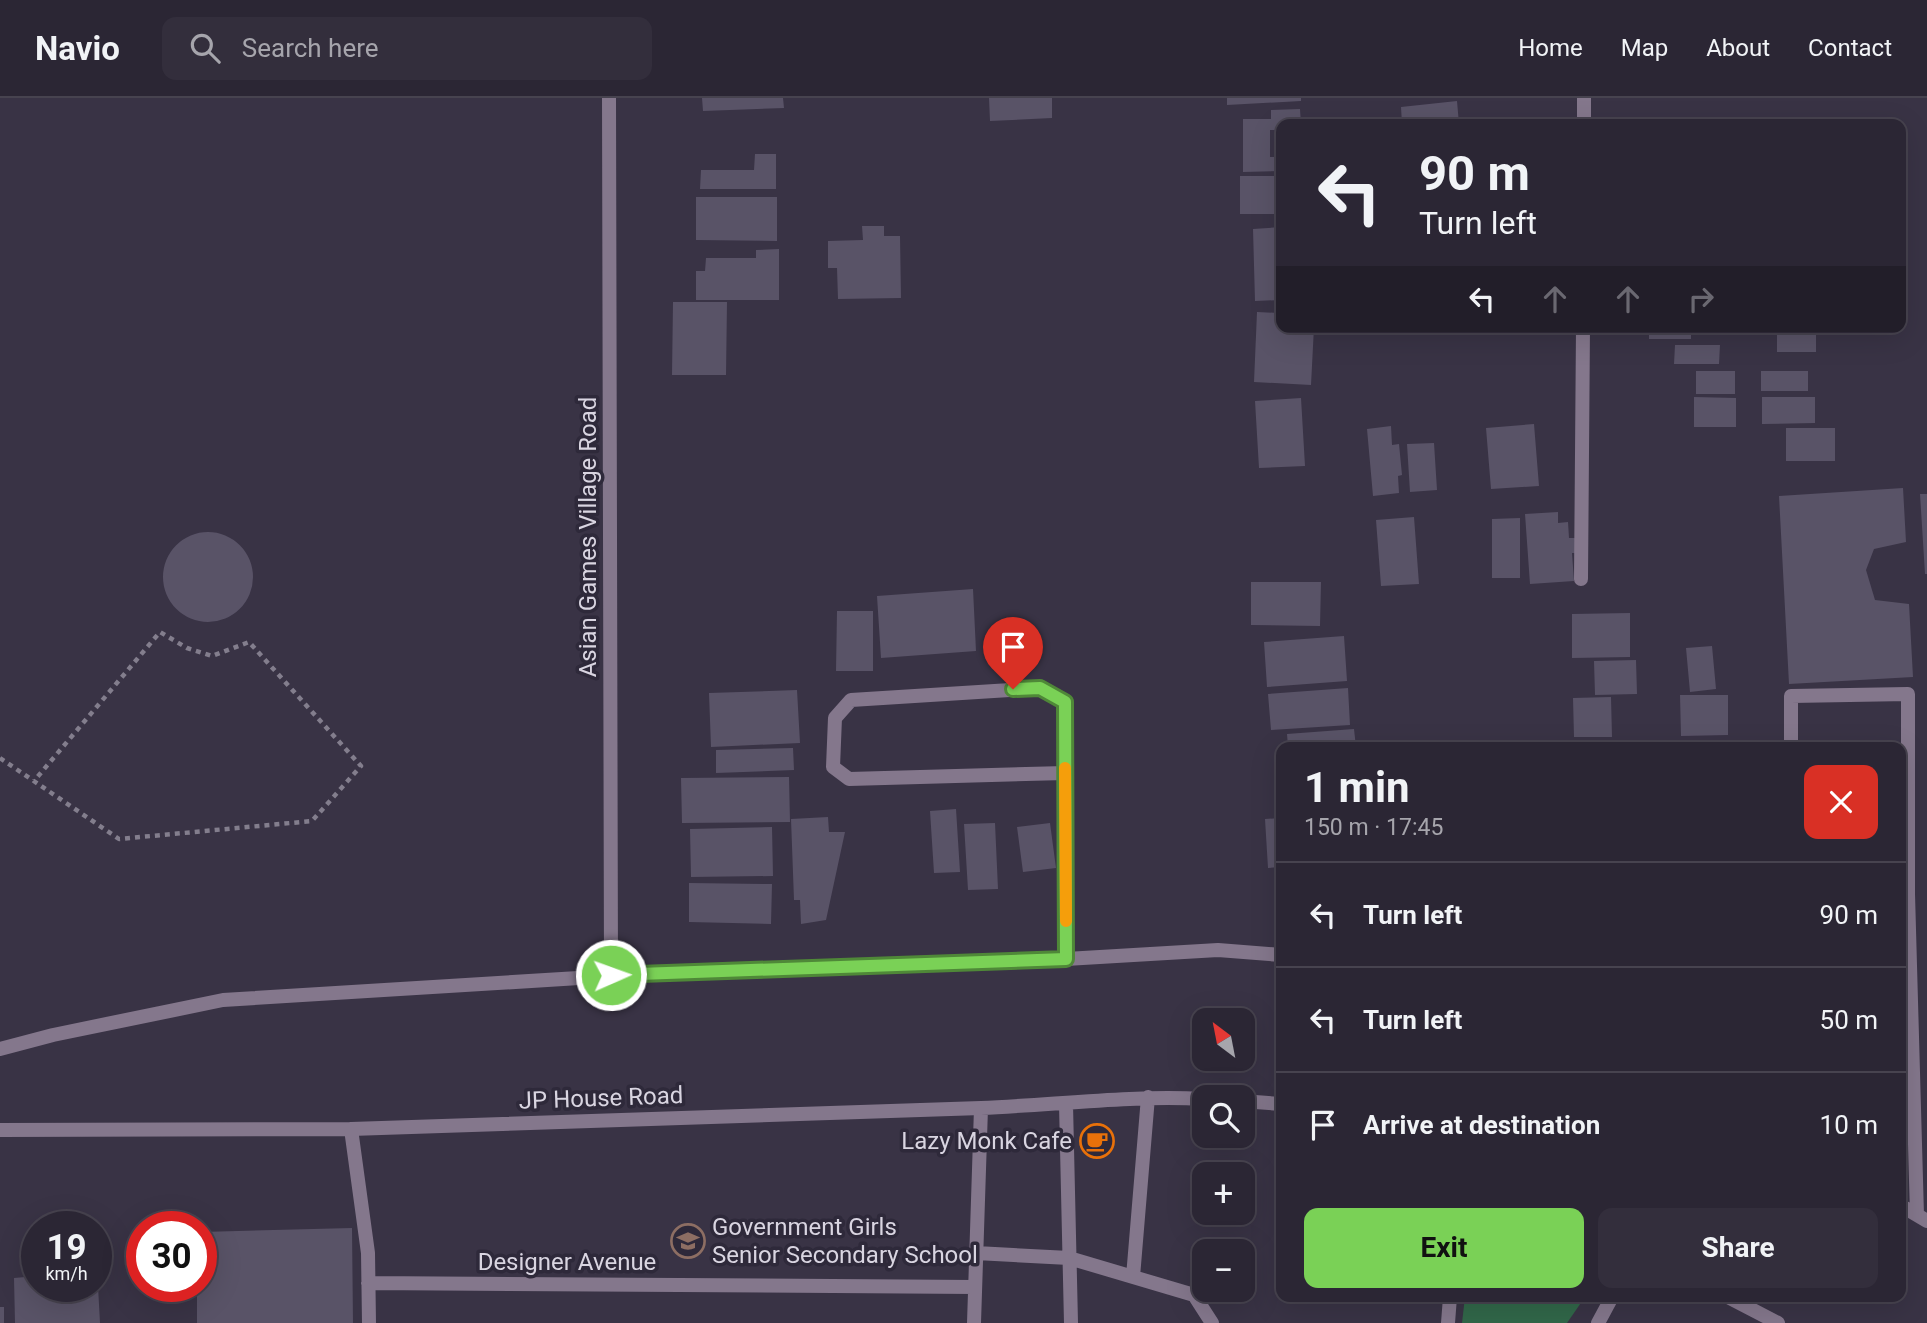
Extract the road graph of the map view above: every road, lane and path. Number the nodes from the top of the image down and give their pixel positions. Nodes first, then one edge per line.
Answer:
1 (609, 98) edge
2 (1584, 98) edge
3 (1584, 119) edge
4 (1583, 333) edge
5 (1581, 579) dead end
6 (1791, 742) edge
7 (0, 758) edge
8 (1065, 773) junction
9 (34, 781) junction
10 (1906, 794) edge
11 (1906, 931) edge
12 (1276, 955) edge
13 (1066, 959) junction
14 (611, 975) junction
15 (0, 1049) edge
16 (1148, 1097) junction
17 (1192, 1099) edge
18 (1255, 1102) edge
19 (1066, 1104) junction
20 (1276, 1104) edge
21 (981, 1108) junction
22 (351, 1129) junction
23 (0, 1130) edge
24 (1906, 1209) edge
25 (1922, 1218) edge
26 (976, 1253) junction
27 (1069, 1258) junction
28 (1133, 1277) junction
29 (368, 1283) junction
30 (975, 1287) junction
31 (1450, 1302) edge
32 (1609, 1302) edge
33 (1738, 1302) edge
34 (369, 1323) edge
35 (974, 1323) edge
36 (1071, 1323) edge
37 (1212, 1323) edge
38 (1448, 1323) edge
39 (1598, 1323) edge
40 (1778, 1323) edge

1 - 14 street, Asian Games Village Road
2 - 3 street
4 - 5 street
6 - 10 street
7 - 9 path
8 - 8 street
8 - 13 street
9 - 9 path
11 - 25 street
12 - 13 street
13 - 14 street
14 - 15 street
16 - 17 street, JP House Road
16 - 19 street, JP House Road
16 - 28 street
18 - 20 street
19 - 21 street, JP House Road
19 - 27 street
21 - 22 street, JP House Road
21 - 26 street
22 - 23 street, JP House Road
22 - 29 street
24 - 25 street
26 - 27 street
26 - 30 street
27 - 28 street
27 - 36 street
28 - 37 street
29 - 30 street, Designer Avenue
29 - 34 street
30 - 35 street
31 - 38 street
32 - 39 street
33 - 40 street

